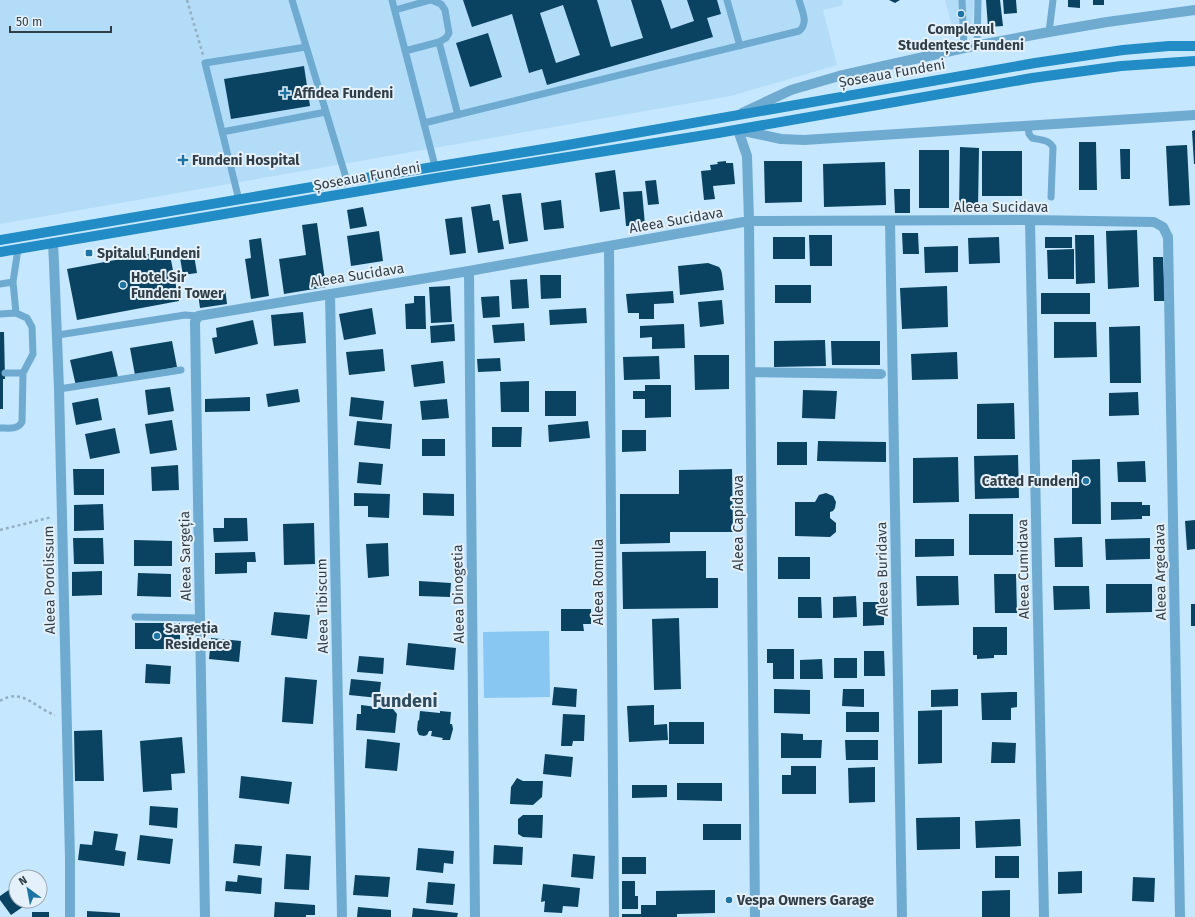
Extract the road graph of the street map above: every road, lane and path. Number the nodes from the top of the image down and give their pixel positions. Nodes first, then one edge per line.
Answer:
1 (187, 0) edge
2 (292, 0) edge
3 (392, 0) edge
4 (431, 0) edge
5 (727, 0) edge
6 (799, 0) edge
7 (962, 0) edge
8 (978, 0) edge
9 (1053, 0) edge
10 (394, 10) junction
11 (1195, 10) edge
12 (1049, 32) junction
13 (439, 42) junction
14 (740, 46) junction
15 (977, 46) junction
16 (1195, 46) edge
17 (306, 47) junction
18 (964, 48) junction
19 (405, 51) junction
20 (1195, 61) edge
21 (204, 63) junction
22 (326, 112) junction
23 (458, 115) junction
24 (737, 115) junction
25 (1195, 115) edge
26 (424, 123) junction
27 (1028, 126) junction
28 (738, 130) junction
29 (222, 132) junction
30 (434, 166) junction
31 (347, 180) junction
32 (1051, 197) dead end
33 (239, 200) junction
34 (1030, 220) junction
35 (750, 221) junction
36 (890, 221) junction
37 (1163, 227) joint
38 (0, 240) edge
39 (53, 243) junction
40 (609, 246) junction
41 (18, 249) junction
42 (0, 252) edge
43 (469, 271) junction
44 (13, 282) junction
45 (0, 284) edge
46 (330, 294) junction
47 (16, 313) junction
48 (0, 314) edge
49 (198, 316) junction
50 (58, 335) junction
51 (181, 370) dead end
52 (751, 372) junction
53 (5, 373) dead end
54 (23, 373) junction
55 (881, 374) dead end
56 (59, 390) junction
57 (0, 428) edge
58 (62, 515) junction
59 (0, 530) edge
60 (135, 617) dead end
61 (200, 618) junction
62 (0, 701) edge
63 (66, 718) junction
64 (70, 917) edge
65 (205, 917) edge
66 (342, 917) edge
67 (476, 917) edge
68 (614, 917) edge
69 (755, 917) edge
70 (902, 917) edge
71 (1044, 917) edge
72 (1180, 917) edge

1 - 21 path
2 - 17 lane
3 - 10 lane
4 - 10 lane
4 - 13 lane
5 - 14 lane
6 - 14 lane
7 - 18 lane
8 - 15 lane
9 - 12 lane
10 - 19 lane
11 - 12 street, Șoseaua Fundeni
12 - 15 street, Șoseaua Fundeni
13 - 19 lane
13 - 23 lane
14 - 23 lane
15 - 18 street, Șoseaua Fundeni
16 - 24 main road, Șoseaua Fundeni
17 - 21 lane
17 - 22 lane
18 - 24 street, Șoseaua Fundeni
19 - 26 lane
20 - 28 main road, Șoseaua Fundeni
21 - 29 lane
22 - 29 lane
22 - 31 lane
23 - 26 lane
24 - 30 main road, Șoseaua Fundeni
25 - 27 street, Șoseaua Fundeni
26 - 30 lane
27 - 28 street, Șoseaua Fundeni
27 - 32 lane
28 - 35 street, Aleea Capidava
28 - 39 main road, Șoseaua Fundeni
29 - 33 lane
30 - 31 main road, Șoseaua Fundeni
31 - 33 main road, Șoseaua Fundeni
33 - 38 main road, Șoseaua Fundeni
34 - 36 street, Aleea Sucidava
34 - 37 street, Aleea Sucidava
34 - 71 street, Aleea Cumidava
35 - 36 street, Aleea Sucidava
35 - 40 street, Aleea Sucidava
35 - 52 street, Aleea Capidava
36 - 70 street, Aleea Buridava
37 - 72 street, Aleea Argedava
39 - 41 main road, Șoseaua Fundeni
39 - 50 street, Aleea Porolissum
40 - 43 street, Aleea Sucidava
40 - 68 street, Aleea Romula
41 - 42 main road, Șoseaua Fundeni
41 - 44 lane
43 - 46 street, Aleea Sucidava
43 - 67 street, Aleea Dinogetia
44 - 45 lane
44 - 47 lane
46 - 49 street, Aleea Sucidava
46 - 66 street, Aleea Tibiscum
47 - 48 lane
47 - 54 lane
49 - 50 lane
49 - 61 street, Aleea Sargeția
50 - 56 street, Aleea Porolissum
51 - 56 lane
52 - 55 street
52 - 69 street, Aleea Capidava
53 - 54 lane
54 - 57 lane
56 - 58 street, Aleea Porolissum
58 - 59 path
58 - 63 street, Aleea Porolissum
60 - 61 lane
61 - 65 street, Aleea Sargeția
62 - 63 path
63 - 64 street, Aleea Porolissum

